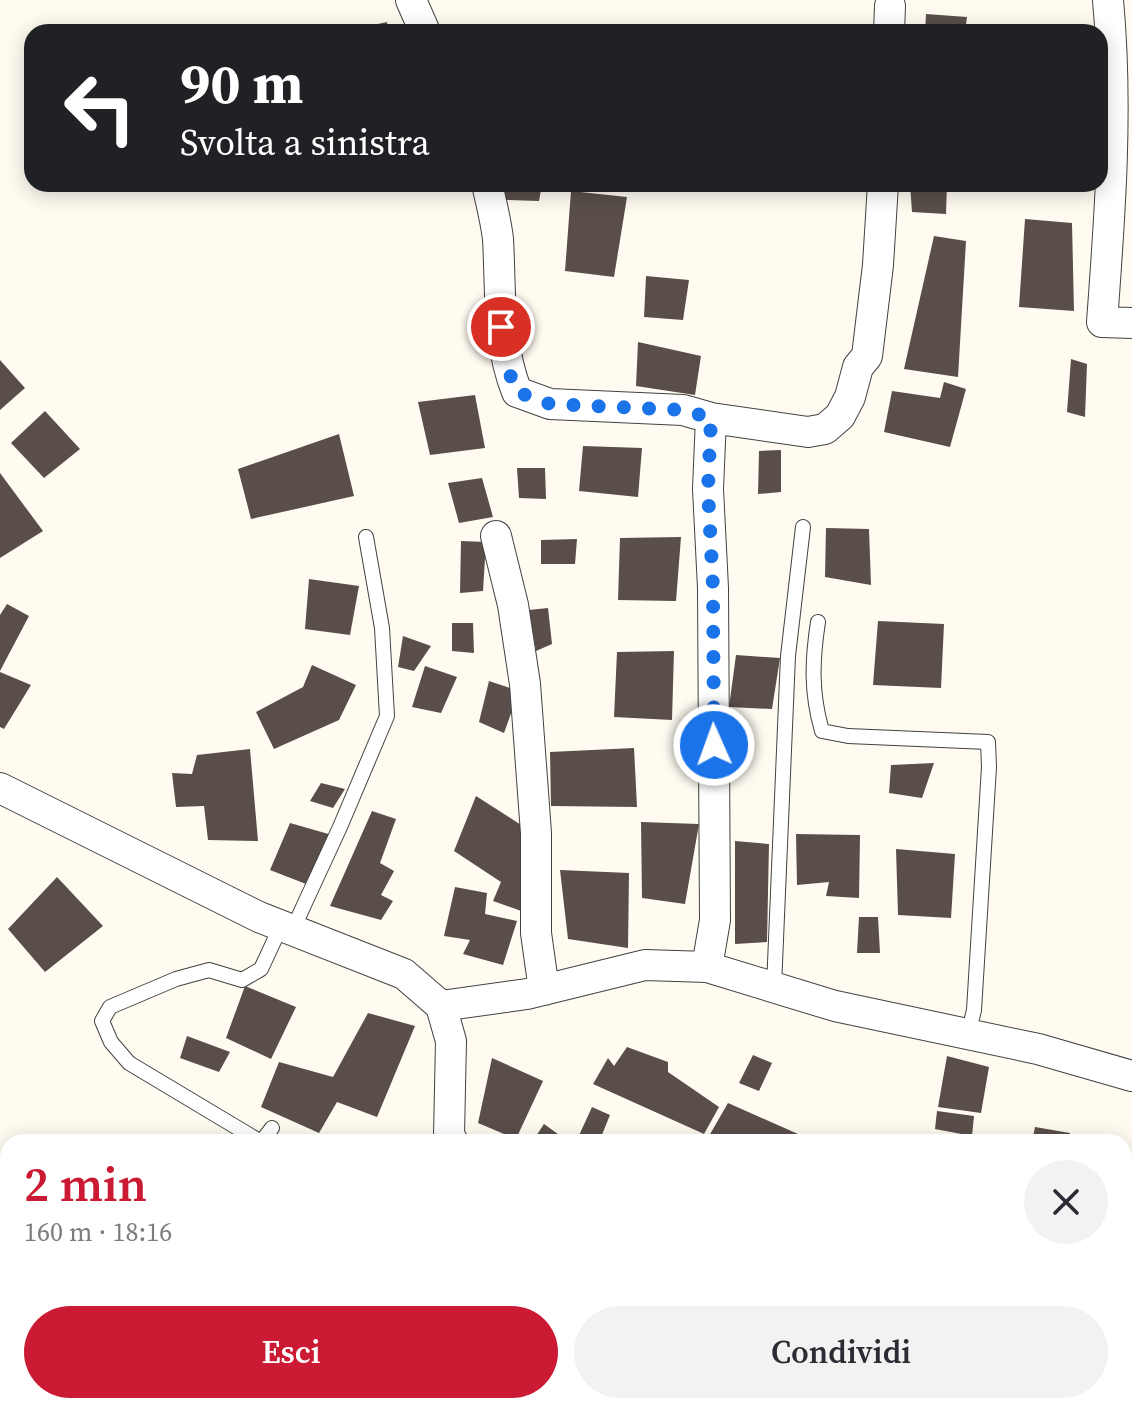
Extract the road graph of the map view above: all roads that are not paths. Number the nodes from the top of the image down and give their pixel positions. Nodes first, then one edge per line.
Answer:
1 (411, 0) edge
2 (1108, 0) edge
3 (422, 24) edge
4 (489, 192) edge
5 (882, 192) edge
6 (1132, 323) edge
7 (711, 418) junction
8 (803, 527) dead end
9 (496, 536) dead end
10 (366, 537) dead end
11 (818, 622) dead end
12 (0, 788) edge
13 (286, 928) junction
14 (707, 967) junction
15 (774, 987) junction
16 (544, 990) junction
17 (441, 1006) junction
18 (968, 1035) junction
19 (1132, 1076) edge
20 (272, 1128) dead end
21 (247, 1134) edge
22 (267, 1134) edge
23 (447, 1134) edge

1 - 3 street
2 - 6 street
4 - 7 street
5 - 7 street
7 - 14 street
8 - 15 lane
9 - 16 street
10 - 13 lane
11 - 18 lane
12 - 13 street
13 - 17 street
13 - 21 lane
14 - 15 street
14 - 16 street
15 - 18 street
16 - 17 street
17 - 23 street
18 - 19 street
20 - 22 lane

